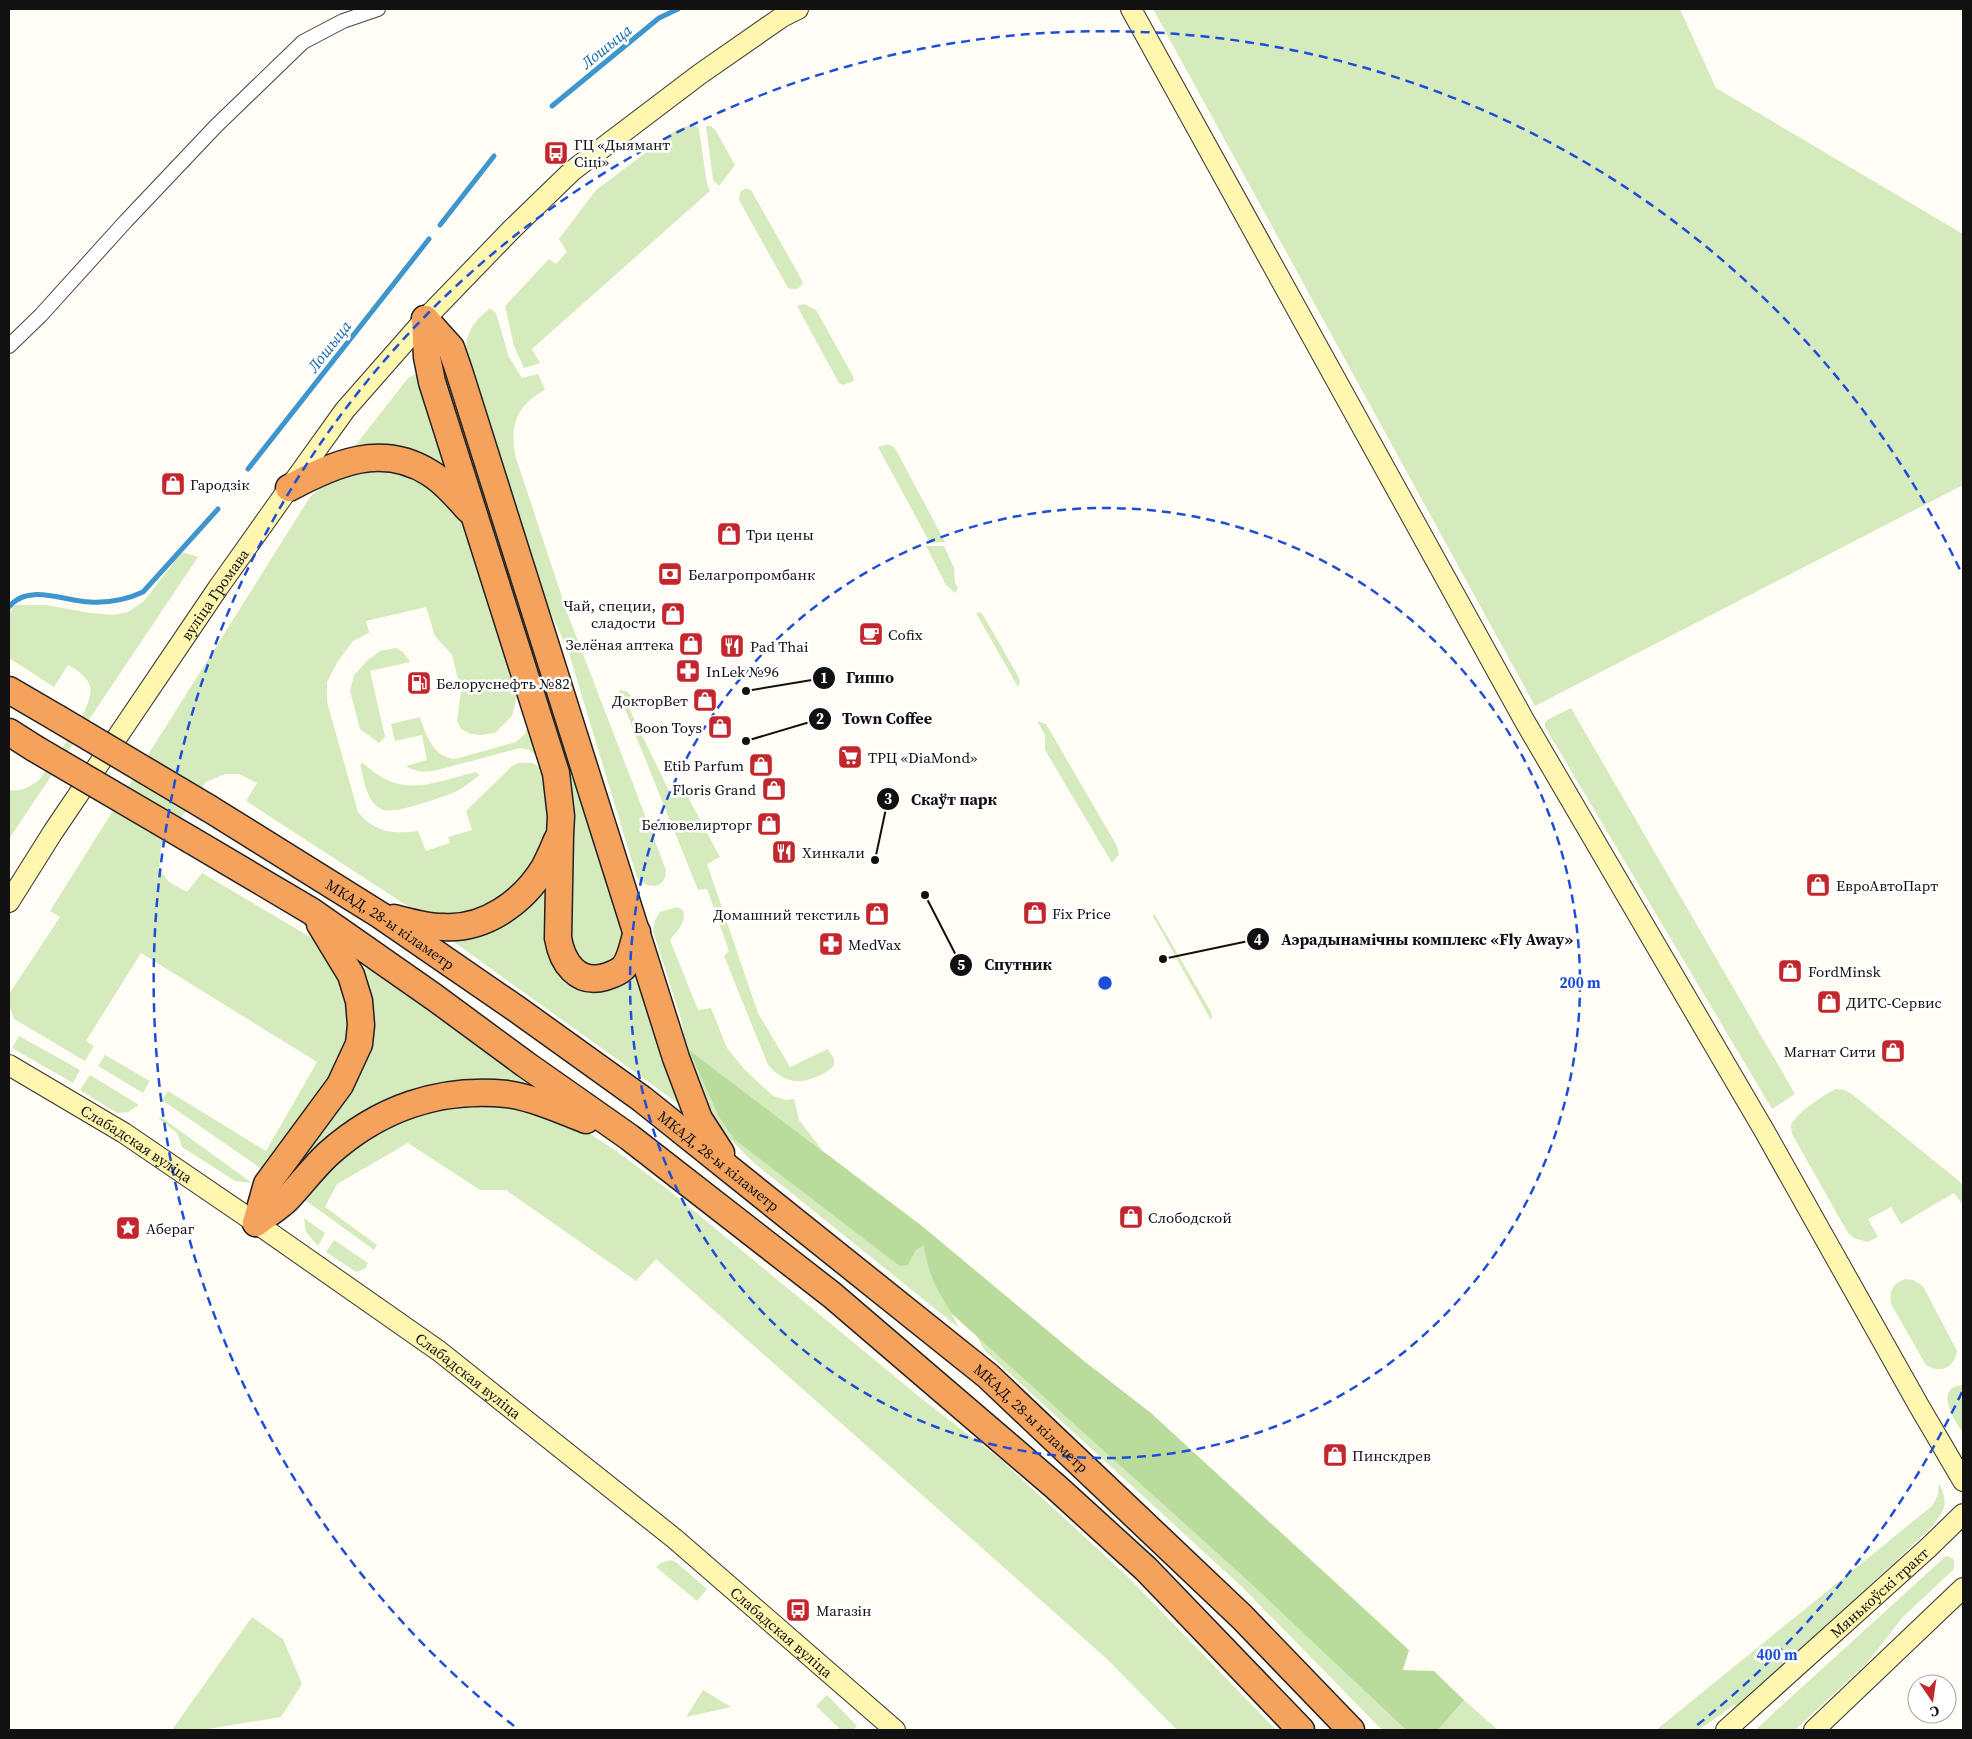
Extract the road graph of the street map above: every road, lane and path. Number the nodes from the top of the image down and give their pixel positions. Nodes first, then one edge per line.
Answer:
1 (378, 9) edge
2 (1131, 9) edge
3 (785, 12) edge
4 (433, 311) junction
5 (9, 346) edge
6 (289, 488) junction
7 (474, 516) junction
8 (9, 690) edge
9 (9, 732) edge
10 (560, 835) junction
11 (9, 902) edge
12 (311, 911) junction
13 (380, 915) junction
14 (637, 932) junction
15 (9, 1066) edge
16 (629, 1137) junction
17 (737, 1174) junction
18 (256, 1223) junction
19 (1963, 1481) edge
20 (1963, 1514) edge
21 (1963, 1588) edge
22 (895, 1730) edge
23 (1301, 1730) edge
24 (1351, 1730) edge
25 (1726, 1730) edge
26 (1814, 1730) edge

1 - 5 street
2 - 19 main road
3 - 4 main road, вуліца Громава
4 - 6 main road, вуліца Громава
4 - 7 highway
4 - 14 highway
6 - 7 highway
6 - 11 main road, вуліца Громава
7 - 10 highway
8 - 13 highway, МКАД, 28-ы кіламетр, bridge
9 - 12 highway, bridge
10 - 13 highway
10 - 14 highway
12 - 16 highway
12 - 18 highway
13 - 17 highway, МКАД, 28-ы кіламетр
14 - 17 highway
15 - 18 main road, Слабадская вуліца
16 - 18 highway
16 - 23 highway
17 - 24 highway, МКАД, 28-ы кіламетр
18 - 22 main road, Слабадская вуліца
20 - 25 main road, Мянькоўскі тракт
21 - 26 main road

